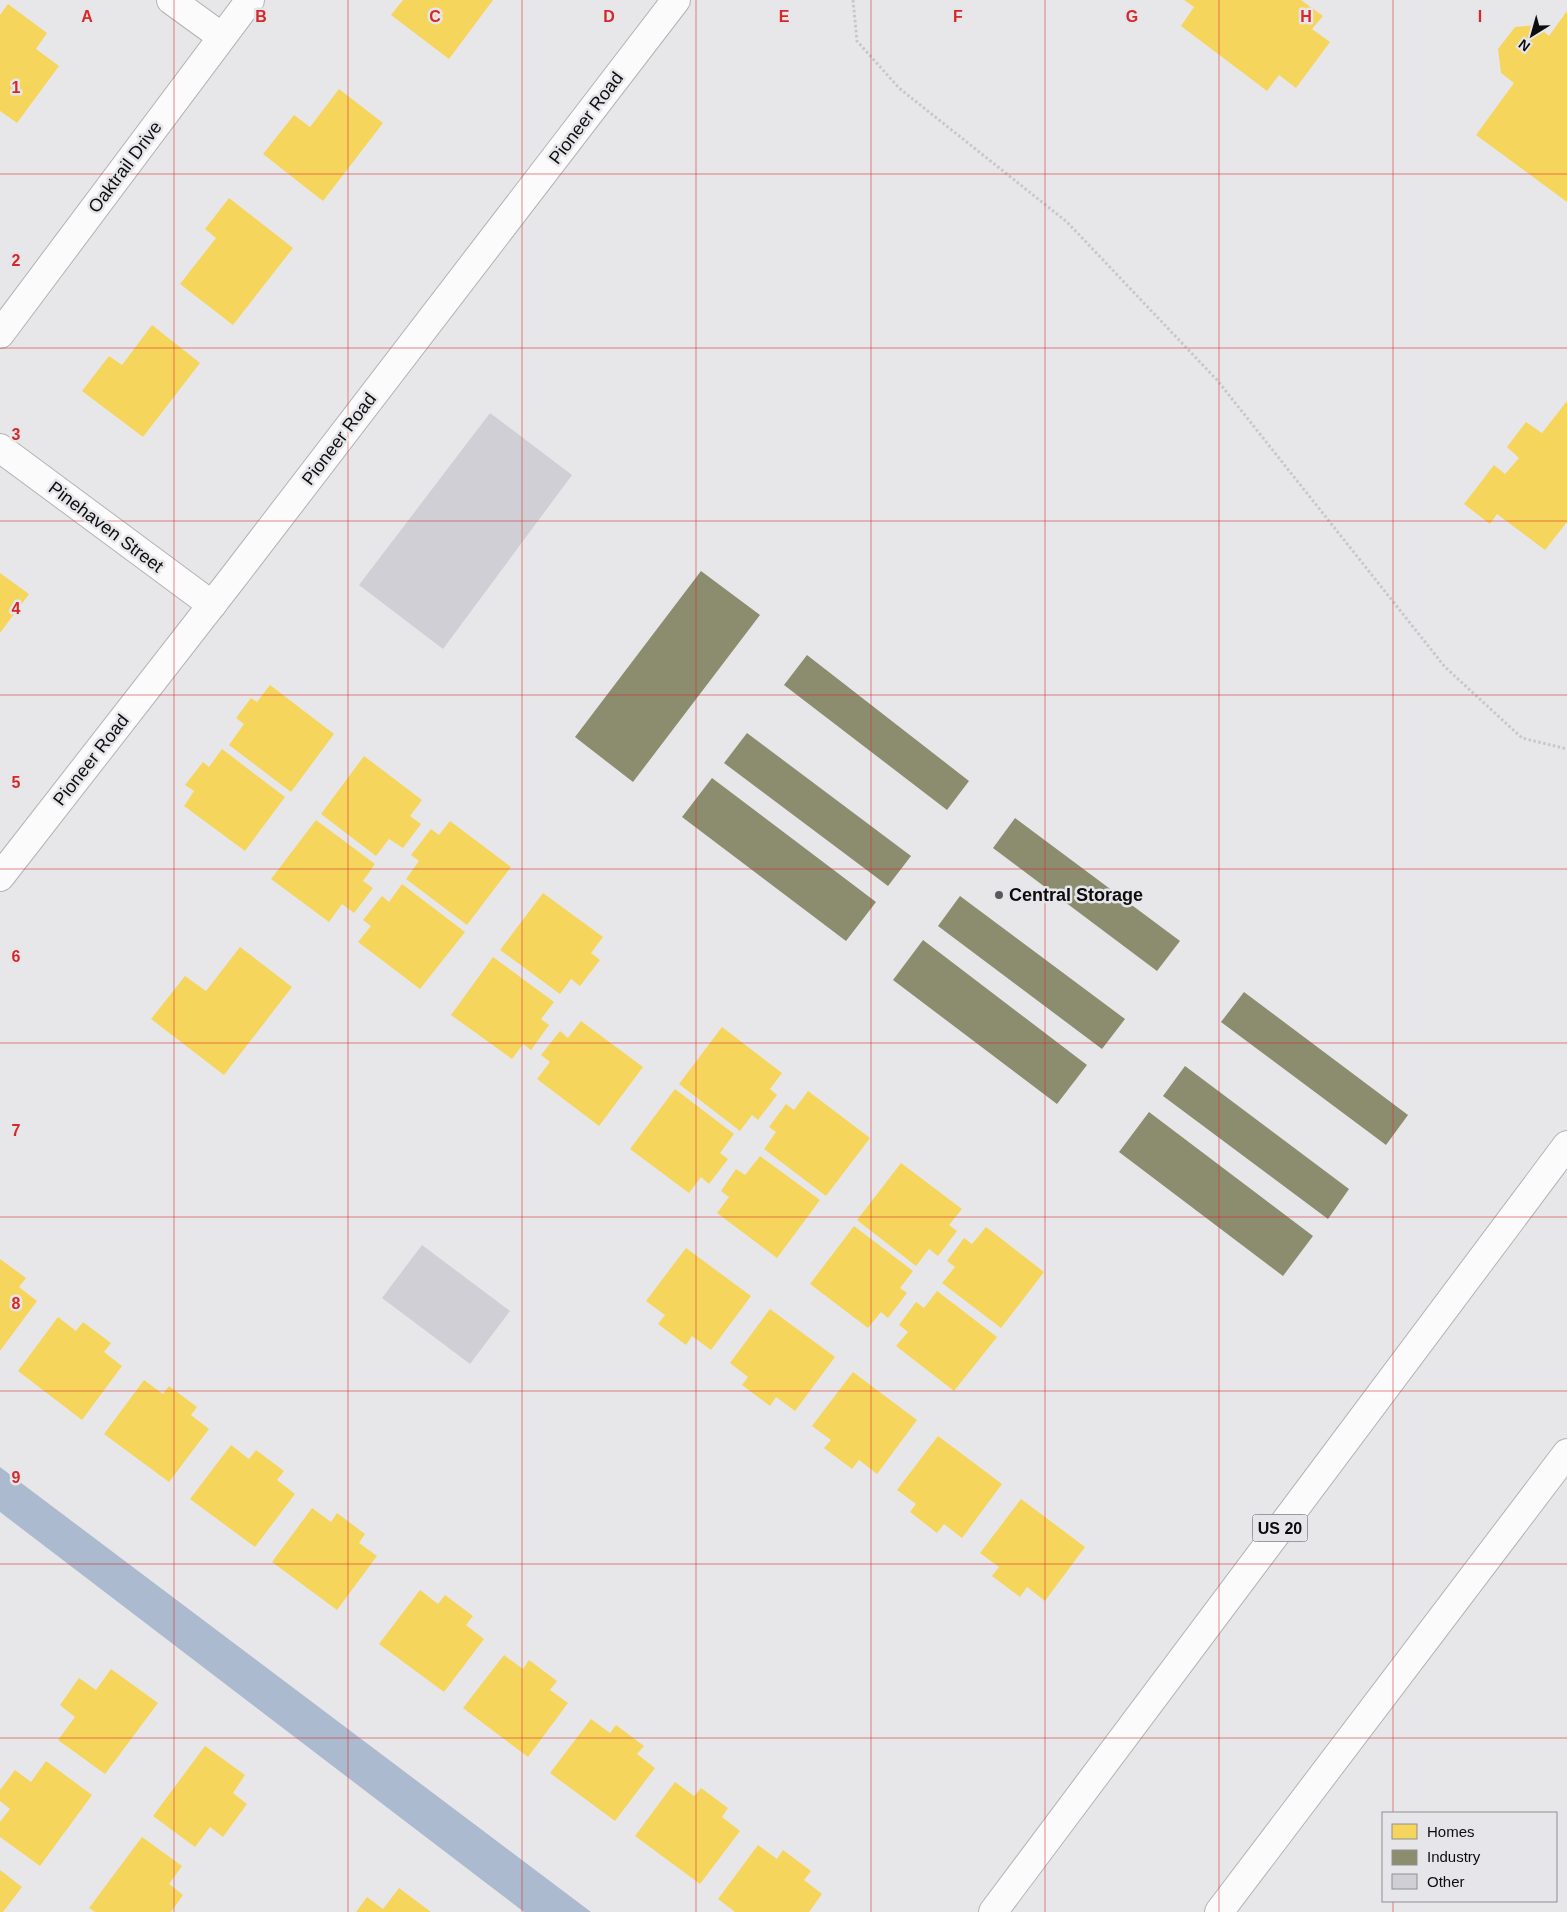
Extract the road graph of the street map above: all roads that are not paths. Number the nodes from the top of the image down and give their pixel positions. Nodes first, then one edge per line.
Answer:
1 (171, 0) edge
2 (250, 0) edge
3 (676, 0) edge
4 (222, 37) junction
5 (0, 334) edge
6 (0, 448) edge
7 (212, 605) junction
8 (0, 877) edge
9 (1567, 1145) edge
10 (1567, 1454) edge
11 (993, 1912) edge
12 (1219, 1912) edge

1 - 4 main road
2 - 4 main road, Oaktrail Drive
3 - 7 main road, Pioneer Road
4 - 5 main road, Oaktrail Drive
6 - 7 main road, Pinehaven Street
7 - 8 main road, Pioneer Road
9 - 11 main road, US 20
10 - 12 main road

